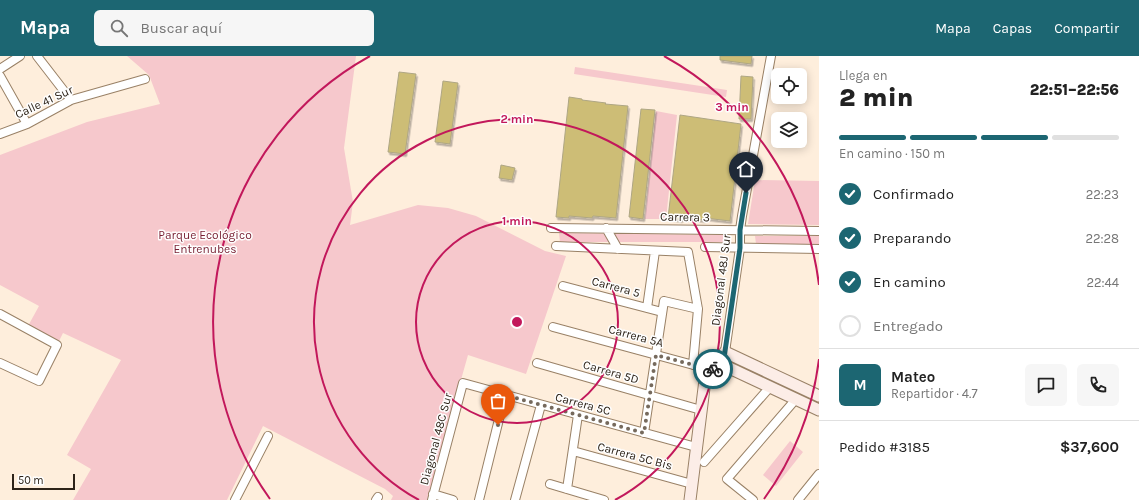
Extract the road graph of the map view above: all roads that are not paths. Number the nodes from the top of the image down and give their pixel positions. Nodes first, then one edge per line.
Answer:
1 (37, 56) edge
2 (771, 56) edge
3 (17, 57) edge
4 (0, 69) edge
5 (0, 76) edge
6 (145, 79) dead end
7 (71, 100) junction
8 (27, 124) junction
9 (0, 134) edge
10 (552, 228) dead end
11 (606, 228) junction
12 (740, 230) junction
13 (819, 231) edge
14 (556, 246) dead end
15 (705, 247) dead end
16 (740, 248) junction
17 (819, 248) edge
18 (618, 249) junction
19 (655, 251) junction
20 (563, 286) dead end
21 (647, 308) junction
22 (698, 309) junction
23 (662, 312) junction
24 (0, 314) edge
25 (553, 327) dead end
26 (725, 352) junction
27 (656, 355) junction
28 (0, 363) edge
29 (537, 363) dead end
30 (693, 365) junction
31 (723, 365) junction
32 (712, 370) junction
33 (463, 383) joint
34 (770, 387) junction
35 (505, 395) junction
36 (649, 395) junction
37 (819, 396) edge
38 (796, 399) junction
39 (541, 405) junction
40 (701, 410) junction
41 (819, 410) edge
42 (578, 415) junction
43 (644, 433) junction
44 (268, 436) dead end
45 (696, 447) junction
46 (572, 451) junction
47 (704, 462) dead end
48 (819, 474) edge
49 (550, 484) dead end
50 (692, 484) junction
51 (567, 489) junction
52 (432, 497) edge
53 (235, 500) edge
54 (453, 500) edge
55 (478, 500) edge
56 (515, 500) edge
57 (604, 500) edge
58 (690, 500) edge
59 (753, 500) edge
60 (798, 500) edge

1 - 7 street
2 - 12 street, Diagonal 48J Sur
3 - 4 street
5 - 8 street
6 - 7 street, Calle 41 Sur
7 - 8 street, Calle 41 Sur
8 - 9 street, Calle 41 Sur
10 - 11 street, Carrera 3
11 - 12 street, Carrera 3
11 - 18 street
12 - 13 street, Carrera 3
12 - 16 street, Diagonal 48J Sur
14 - 18 street
15 - 16 street
16 - 17 street
16 - 26 street, Diagonal 48J Sur
18 - 19 street
19 - 21 street
19 - 22 street
20 - 21 street, Carrera 5
21 - 23 street, Carrera 5
22 - 23 street
22 - 30 street
23 - 27 street
24 - 28 street
25 - 27 street, Carrera 5A
26 - 31 street, Diagonal 48J Sur
26 - 37 street
27 - 30 street, Carrera 5A
27 - 36 street
29 - 36 street, Carrera 5D
30 - 32 street, Carrera 5A
31 - 32 street
31 - 34 street
32 - 40 street
33 - 35 street, Carrera 5C
33 - 52 street, Diagonal 48C Sur
34 - 38 street
34 - 47 street
35 - 39 street, Carrera 5C
35 - 55 street
36 - 40 street, Carrera 5D
36 - 43 street
38 - 41 street
38 - 59 street
39 - 42 street, Carrera 5C
39 - 56 street
40 - 45 street
42 - 43 street, Carrera 5C
42 - 46 street
43 - 45 street, Carrera 5C
44 - 53 street
45 - 50 street
46 - 50 street, Carrera 5C Bis
46 - 51 street
48 - 60 street
49 - 51 street
50 - 58 street
51 - 57 street
52 - 54 street

